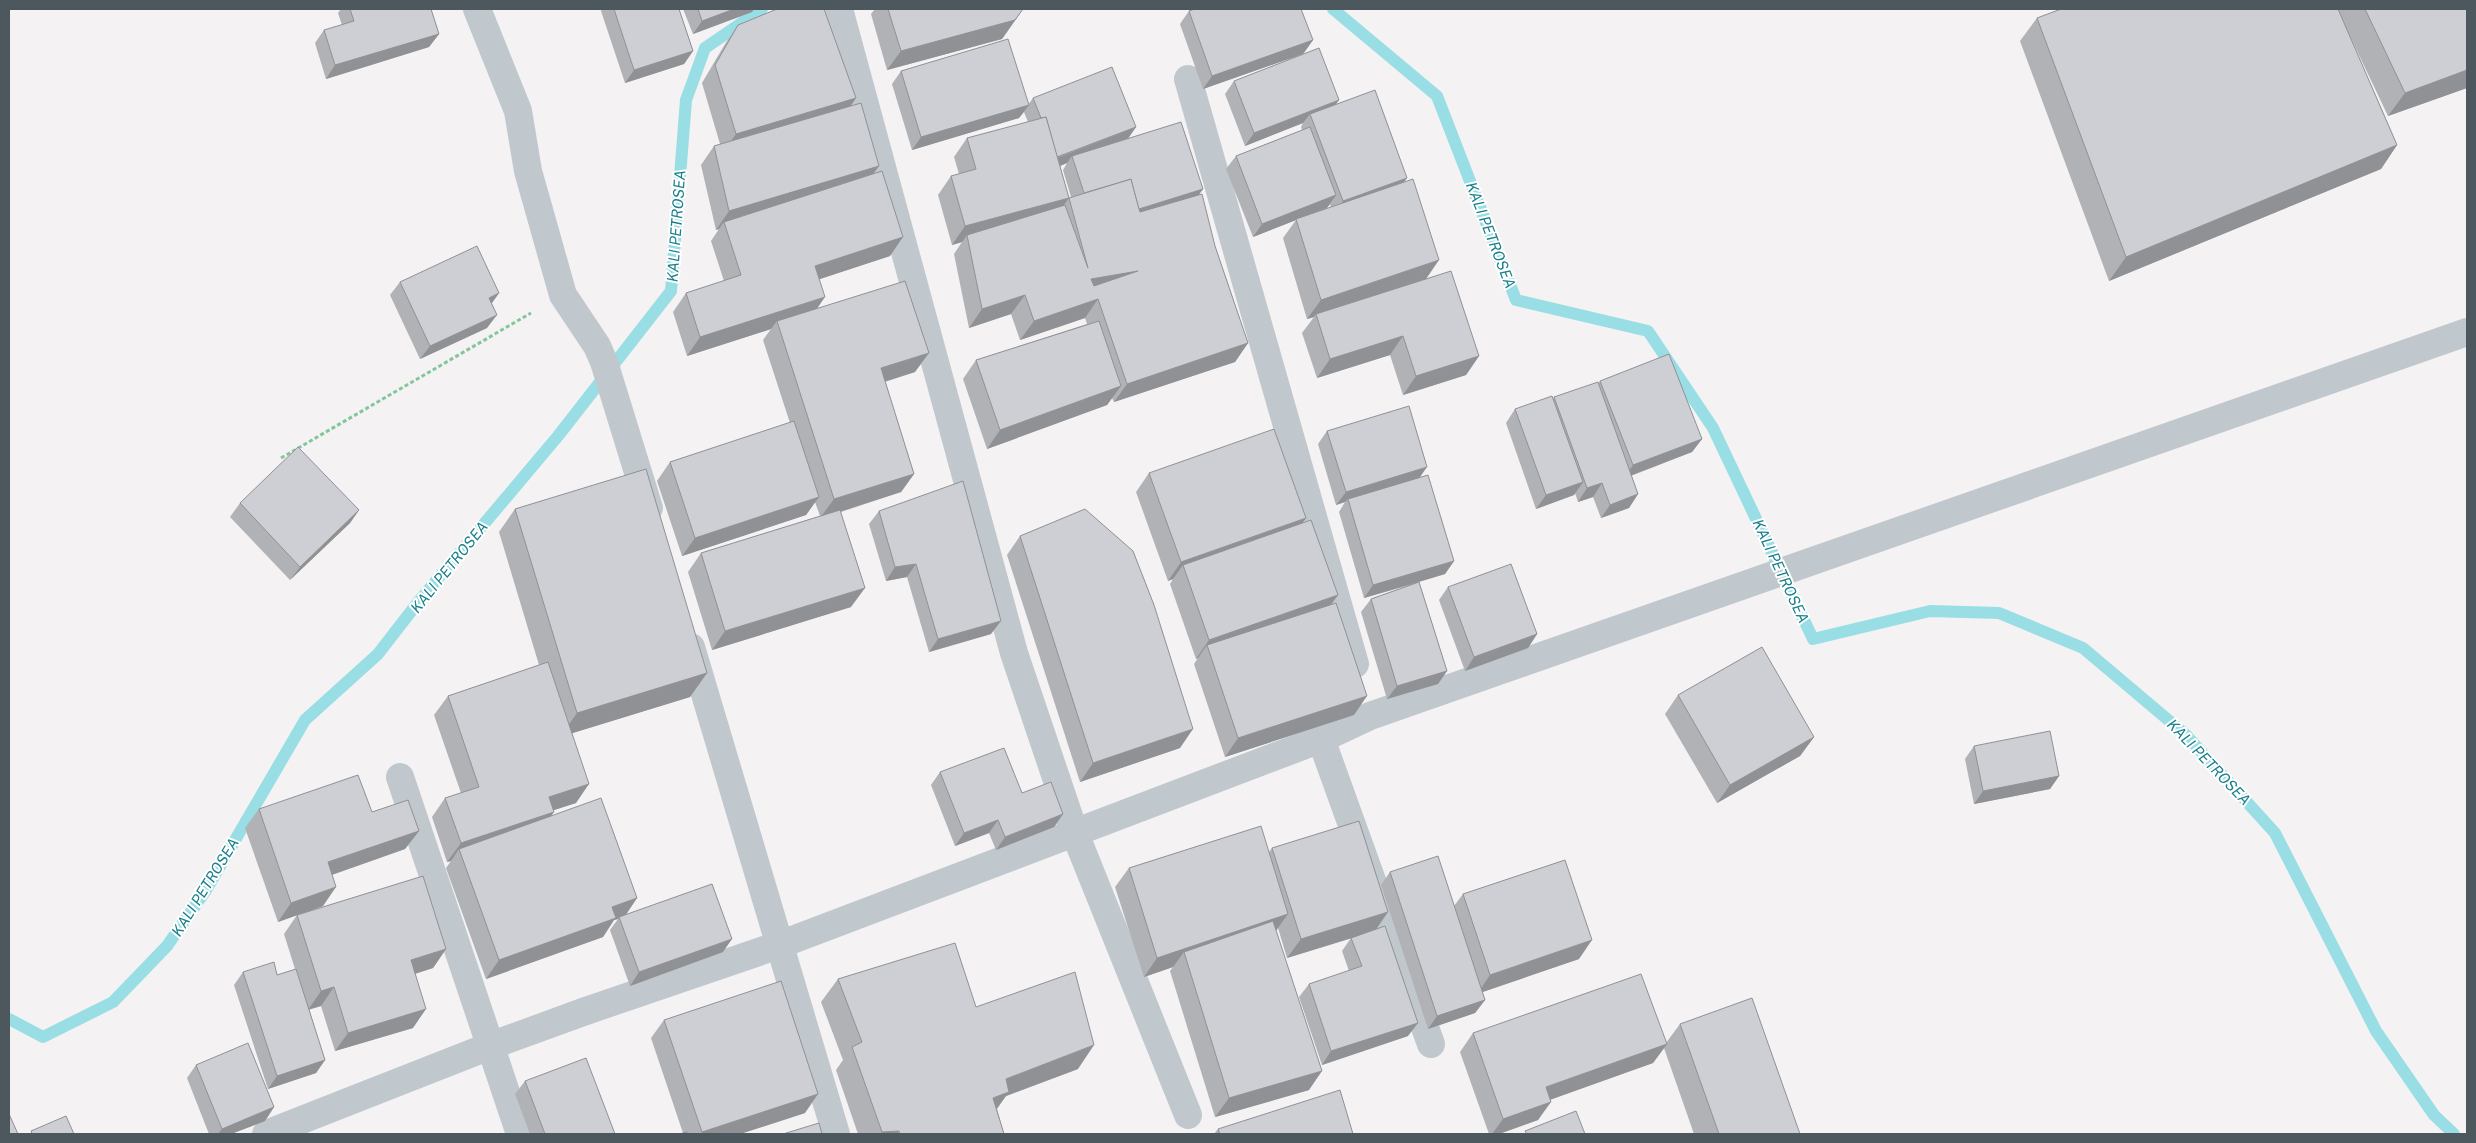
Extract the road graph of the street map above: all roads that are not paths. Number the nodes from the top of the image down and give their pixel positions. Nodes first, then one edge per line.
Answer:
1 (477, 9) edge
2 (839, 9) edge
3 (1188, 79) dead end
4 (2467, 332) edge
5 (655, 528) edge
6 (683, 623) edge
7 (1370, 716) junction
8 (1321, 739) junction
9 (400, 778) dead end
10 (1074, 831) junction
11 (779, 945) junction
12 (1431, 1044) dead end
13 (490, 1046) junction
14 (1188, 1115) dead end
15 (266, 1134) edge
16 (520, 1134) edge
17 (836, 1134) edge

1 - 5 street
2 - 10 street
3 - 7 street
4 - 7 street
6 - 11 street
7 - 8 street
8 - 10 street
8 - 12 street
9 - 13 street
10 - 11 street
10 - 14 street
11 - 13 street
11 - 17 street
13 - 15 street
13 - 16 street

